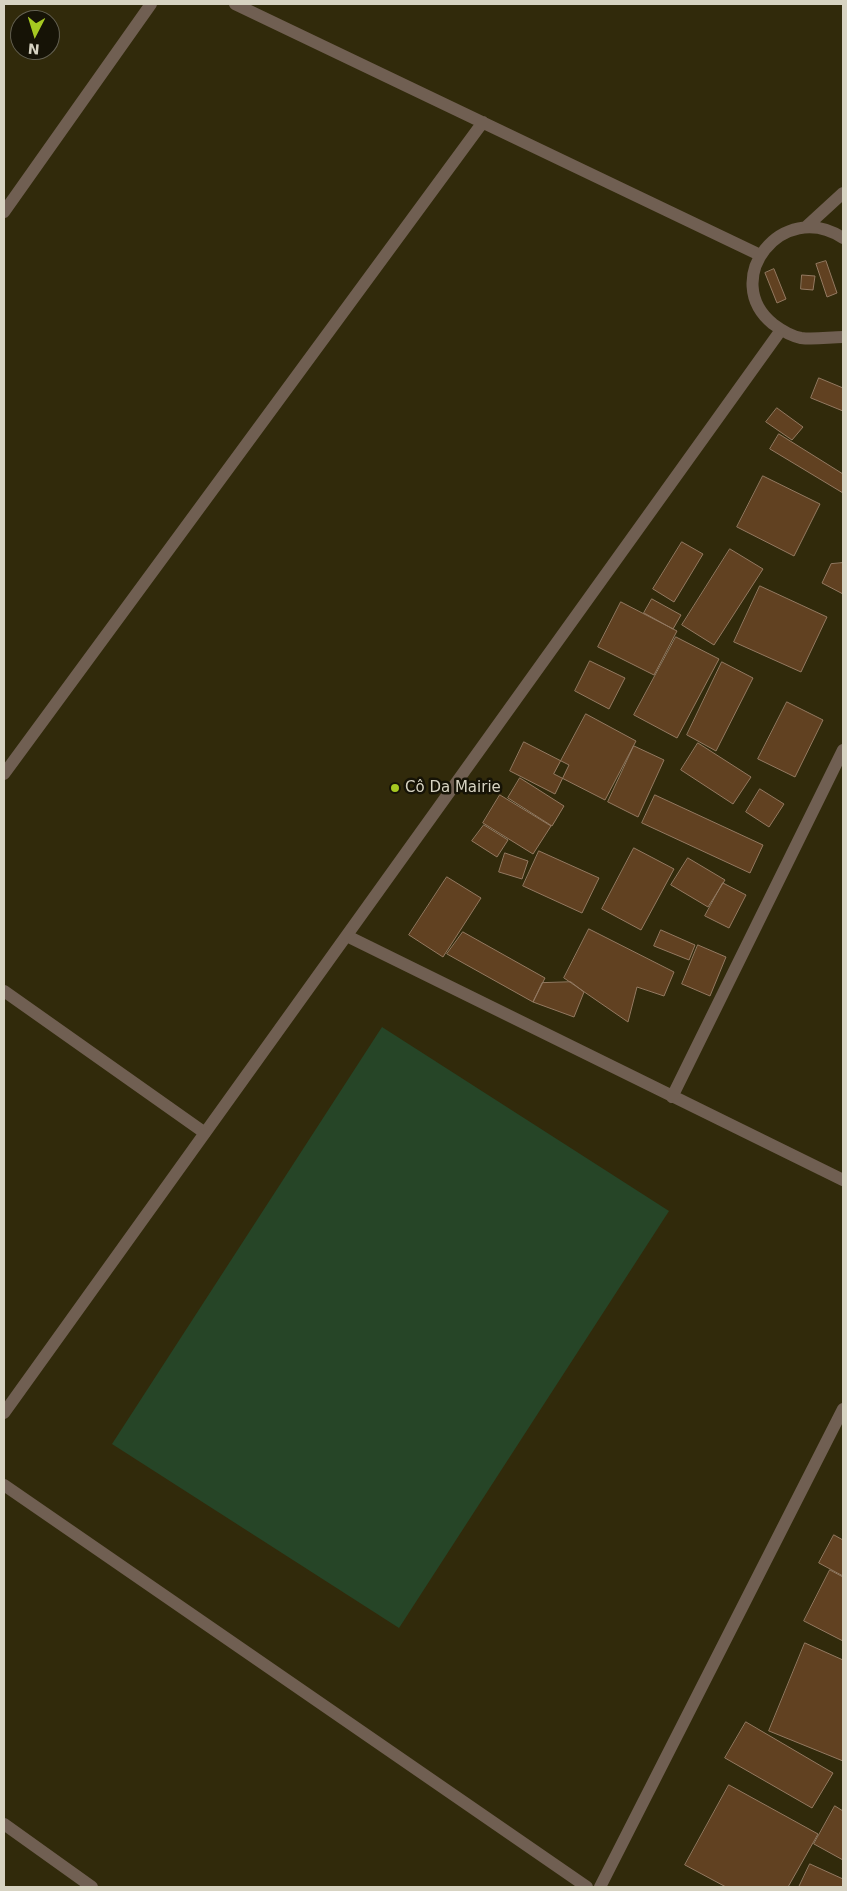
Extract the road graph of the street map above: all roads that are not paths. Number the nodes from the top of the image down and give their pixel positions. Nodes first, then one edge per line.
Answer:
1 (151, 4) edge
2 (236, 4) edge
3 (482, 122) junction
4 (843, 193) edge
5 (4, 212) edge
6 (807, 226) junction
7 (843, 238) edge
8 (760, 255) junction
9 (843, 326) edge
10 (781, 330) junction
11 (843, 337) edge
12 (801, 338) junction
13 (843, 750) edge
14 (4, 774) edge
15 (347, 936) junction
16 (4, 991) edge
17 (672, 1097) junction
18 (205, 1133) junction
19 (843, 1180) edge
20 (843, 1409) edge
21 (4, 1413) edge
22 (4, 1485) edge
23 (4, 1824) edge
24 (92, 1887) edge
25 (587, 1887) edge
26 (600, 1887) edge

1 - 5 street
2 - 3 street
3 - 8 street
3 - 14 street
4 - 6 street
6 - 7 street
6 - 8 street
8 - 10 street
9 - 12 street
10 - 12 street
10 - 15 street
11 - 12 street
13 - 17 street
15 - 17 street
15 - 18 street
16 - 18 street
17 - 19 street
18 - 21 street
20 - 26 street
22 - 25 street
23 - 24 street

